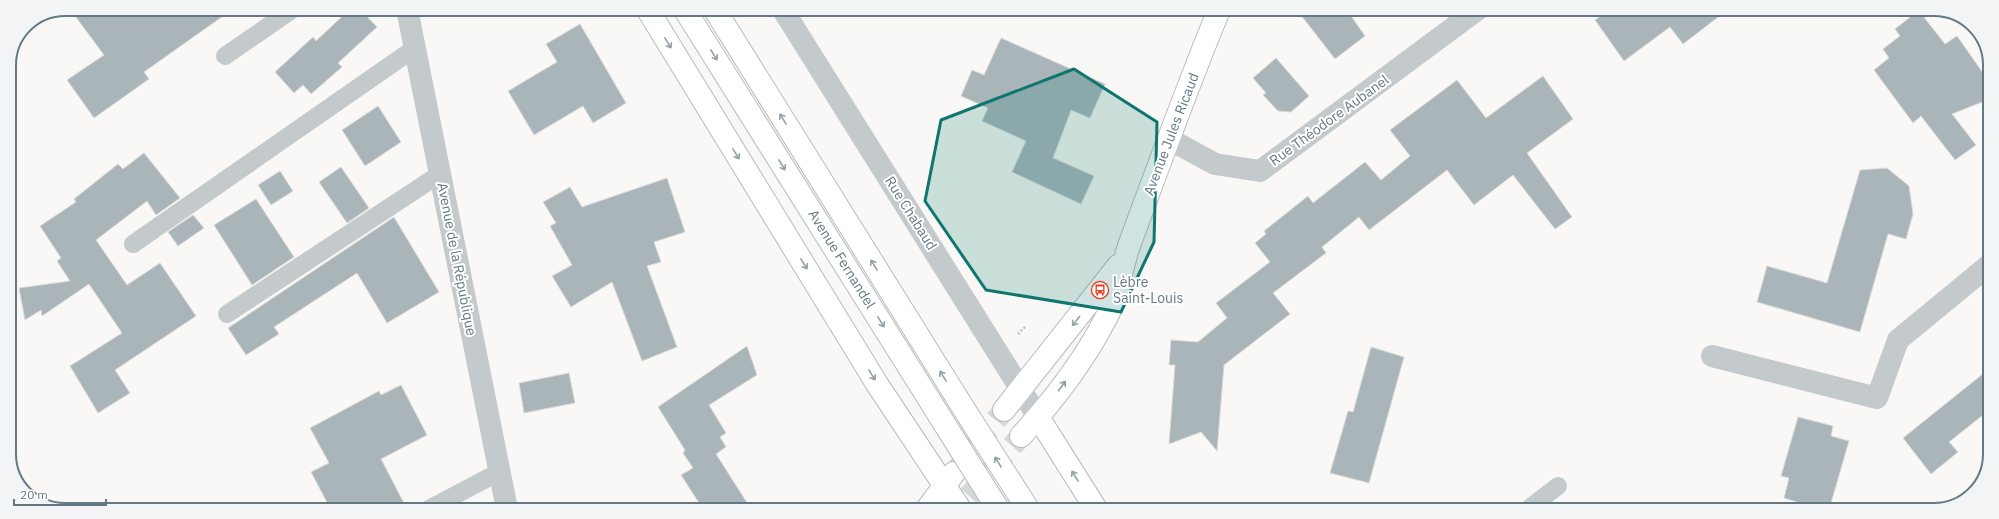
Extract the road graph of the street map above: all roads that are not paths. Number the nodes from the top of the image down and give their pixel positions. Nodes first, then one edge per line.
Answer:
1 (283, 16) edge
2 (408, 16) edge
3 (652, 16) edge
4 (689, 16) edge
5 (719, 16) edge
6 (787, 16) edge
7 (1216, 16) edge
8 (1469, 16) edge
9 (415, 48) junction
10 (225, 56) dead end
11 (1169, 139) junction
12 (440, 174) junction
13 (133, 244) dead end
14 (1125, 257) junction
15 (1983, 270) edge
16 (227, 314) dead end
17 (1712, 356) dead end
18 (1021, 389) junction
19 (1004, 410) tunnel mouth
20 (1038, 417) junction
21 (1021, 436) tunnel mouth
22 (500, 472) junction
23 (949, 479) junction
24 (1558, 486) dead end
25 (1023, 502) edge
26 (439, 503) edge
27 (506, 503) edge
28 (932, 503) edge
29 (960, 503) edge
30 (994, 503) edge
31 (1092, 503) edge
32 (1536, 503) edge

1 - 10 lane
2 - 9 street, Avenue de la République
3 -> 23 main road
4 -> 30 main road, Avenue Fernandel, bridge
25 -> 5 main road, Avenue Fernandel, bridge
6 - 18 street, Rue Chabaud
7 - 11 main road, Avenue Jules Ricaud
8 - 11 street, Rue Théodore Aubanel
9 - 12 street, Avenue de la République
9 - 13 lane
11 - 14 main road, Avenue Jules Ricaud
12 - 16 lane
12 - 22 street, Avenue de la République
14 -> 18 main road, Avenue Jules Ricaud
20 -> 14 main road, Avenue Jules Ricaud
15 - 17 street
18 - 19 main road, Avenue Jules Ricaud
18 - 20 street, Rue Chabaud
20 - 21 main road, Avenue Jules Ricaud
31 -> 20 main road
22 - 26 lane
22 - 27 street, Avenue de la République
23 - 28 main road
23 - 29 main road
24 - 32 lane

